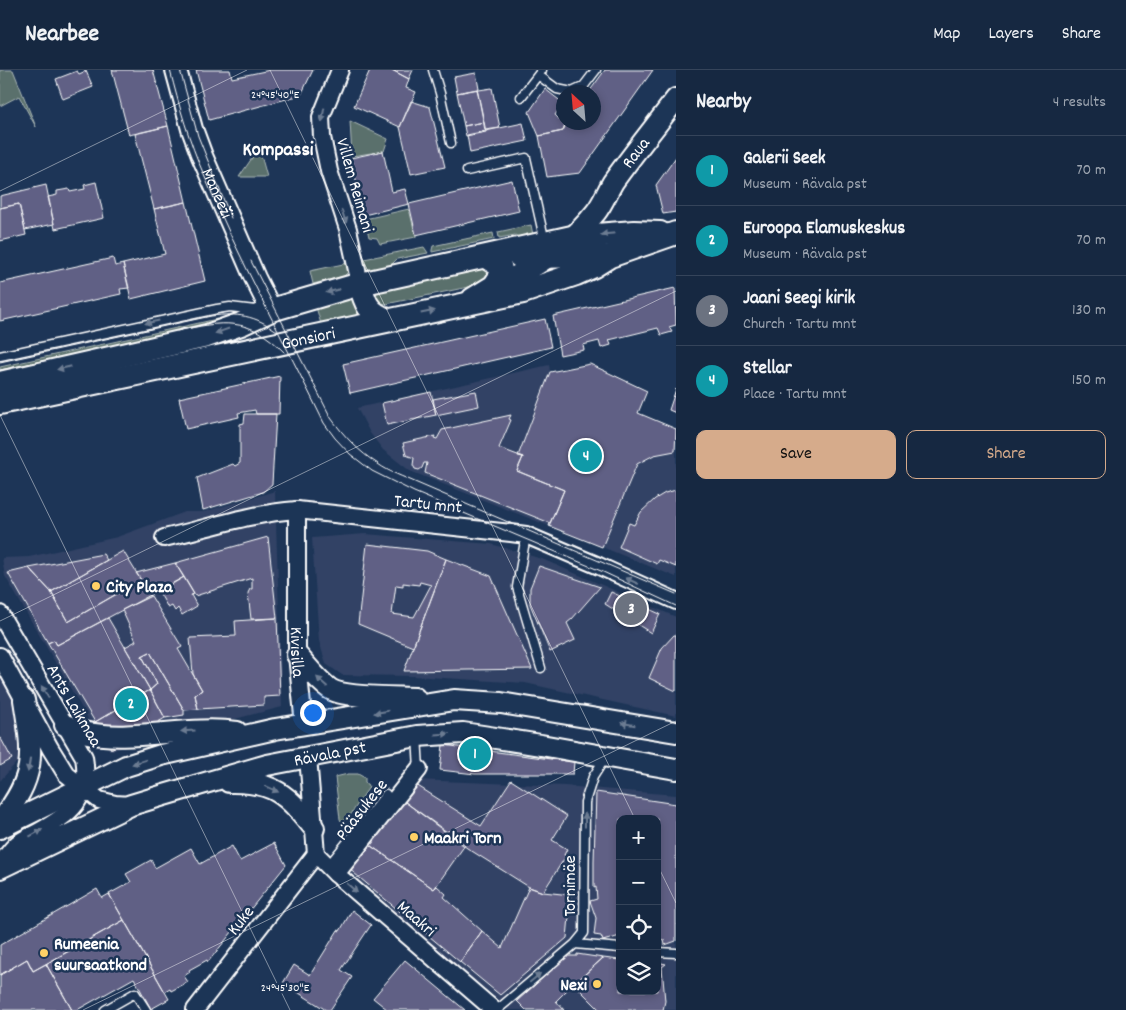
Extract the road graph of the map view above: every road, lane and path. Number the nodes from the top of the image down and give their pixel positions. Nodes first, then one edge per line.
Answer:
1 (176, 70) edge
2 (340, 70) edge
3 (433, 70) edge
4 (596, 70) edge
5 (540, 73) edge
6 (521, 97) dead end
7 (676, 99) edge
8 (451, 143) dead end
9 (467, 171) dead end
10 (613, 183) junction
11 (675, 234) edge
12 (572, 237) junction
13 (547, 249) junction
14 (610, 256) junction
15 (486, 257) junction
16 (360, 284) junction
17 (494, 286) junction
18 (464, 304) junction
19 (269, 311) junction
20 (388, 320) junction
21 (0, 356) edge
22 (0, 383) edge
23 (0, 403) edge
24 (296, 510) junction
25 (526, 535) junction
26 (164, 538) dead end
27 (676, 601) edge
28 (0, 614) edge
29 (297, 655) junction
30 (0, 656) edge
31 (541, 668) dead end
32 (24, 700) junction
33 (454, 700) junction
34 (65, 725) junction
35 (304, 725) junction
36 (676, 732) edge
37 (254, 734) junction
38 (417, 736) junction
39 (308, 757) junction
40 (605, 757) junction
41 (418, 769) joint
42 (676, 769) edge
43 (207, 783) junction
44 (82, 787) junction
45 (386, 794) dead end
46 (131, 805) junction
47 (0, 822) edge
48 (0, 828) edge
49 (314, 828) junction
50 (327, 865) junction
51 (0, 866) edge
52 (575, 944) junction
53 (616, 948) edge
54 (661, 952) edge
55 (676, 953) edge
56 (105, 1010) edge
57 (146, 1010) edge
58 (194, 1010) edge
59 (496, 1010) edge

1 - 19 street, Maneeži
2 -> 16 street, Villem Reimani
3 - 8 lane
4 - 5 lane
5 - 6 lane
7 - 10 street, Raua
9 - 13 lane
10 - 12 street, Raua
10 - 13 street, Raua
11 -> 12 main road, Gonsiori
11 - 14 main road, Gonsiori
12 - 13 main road, Gonsiori
13 - 14 main road, Gonsiori
13 - 15 main road, Gonsiori
13 - 17 street, Raua
14 - 18 main road, Gonsiori
15 - 16 main road, Gonsiori
15 - 17 main road
16 -> 19 main road, Gonsiori
16 - 20 main road
17 - 18 main road
20 -> 18 main road, Gonsiori
19 -> 21 lane
19 -> 22 main road, Gonsiori
20 - 23 main road, Gonsiori
24 - 25 street, Tartu mnt
24 - 26 street, Tartu mnt
24 - 29 street, Kivisilla
27 -> 25 street, Tartu mnt
25 - 31 lane
34 -> 28 street, Ants Laikmaa
33 -> 29 street
29 - 35 street, Kivisilla
30 - 32 street
32 - 44 street
32 -> 47 street
33 -> 35 street, Rävala pst
36 -> 33 street, Rävala pst
37 -> 34 street
34 - 44 street, Ants Laikmaa
35 - 37 street, Rävala pst
35 - 39 street, Kivisilla
37 -> 44 street, Rävala pst
38 - 39 street, Rävala pst
38 -> 40 street, Rävala pst
38 - 41 lane
39 - 43 street, Rävala pst
39 - 49 street, Kivisilla
40 - 42 street, Rävala pst
52 -> 40 lane, Tornimäe
41 - 50 street, Pääsukese
43 - 46 street, Rävala pst
43 -> 49 street
44 - 46 street
44 - 48 street, Rävala pst
51 -> 44 street, Ants Laikmaa
45 - 50 lane
46 - 51 street, Rävala pst
49 - 50 street, Kivisilla
50 - 58 street, Kuke
50 -> 59 street, Maakri
52 - 53 lane
59 -> 52 lane, Tornimäe
54 - 55 lane
56 - 57 lane

